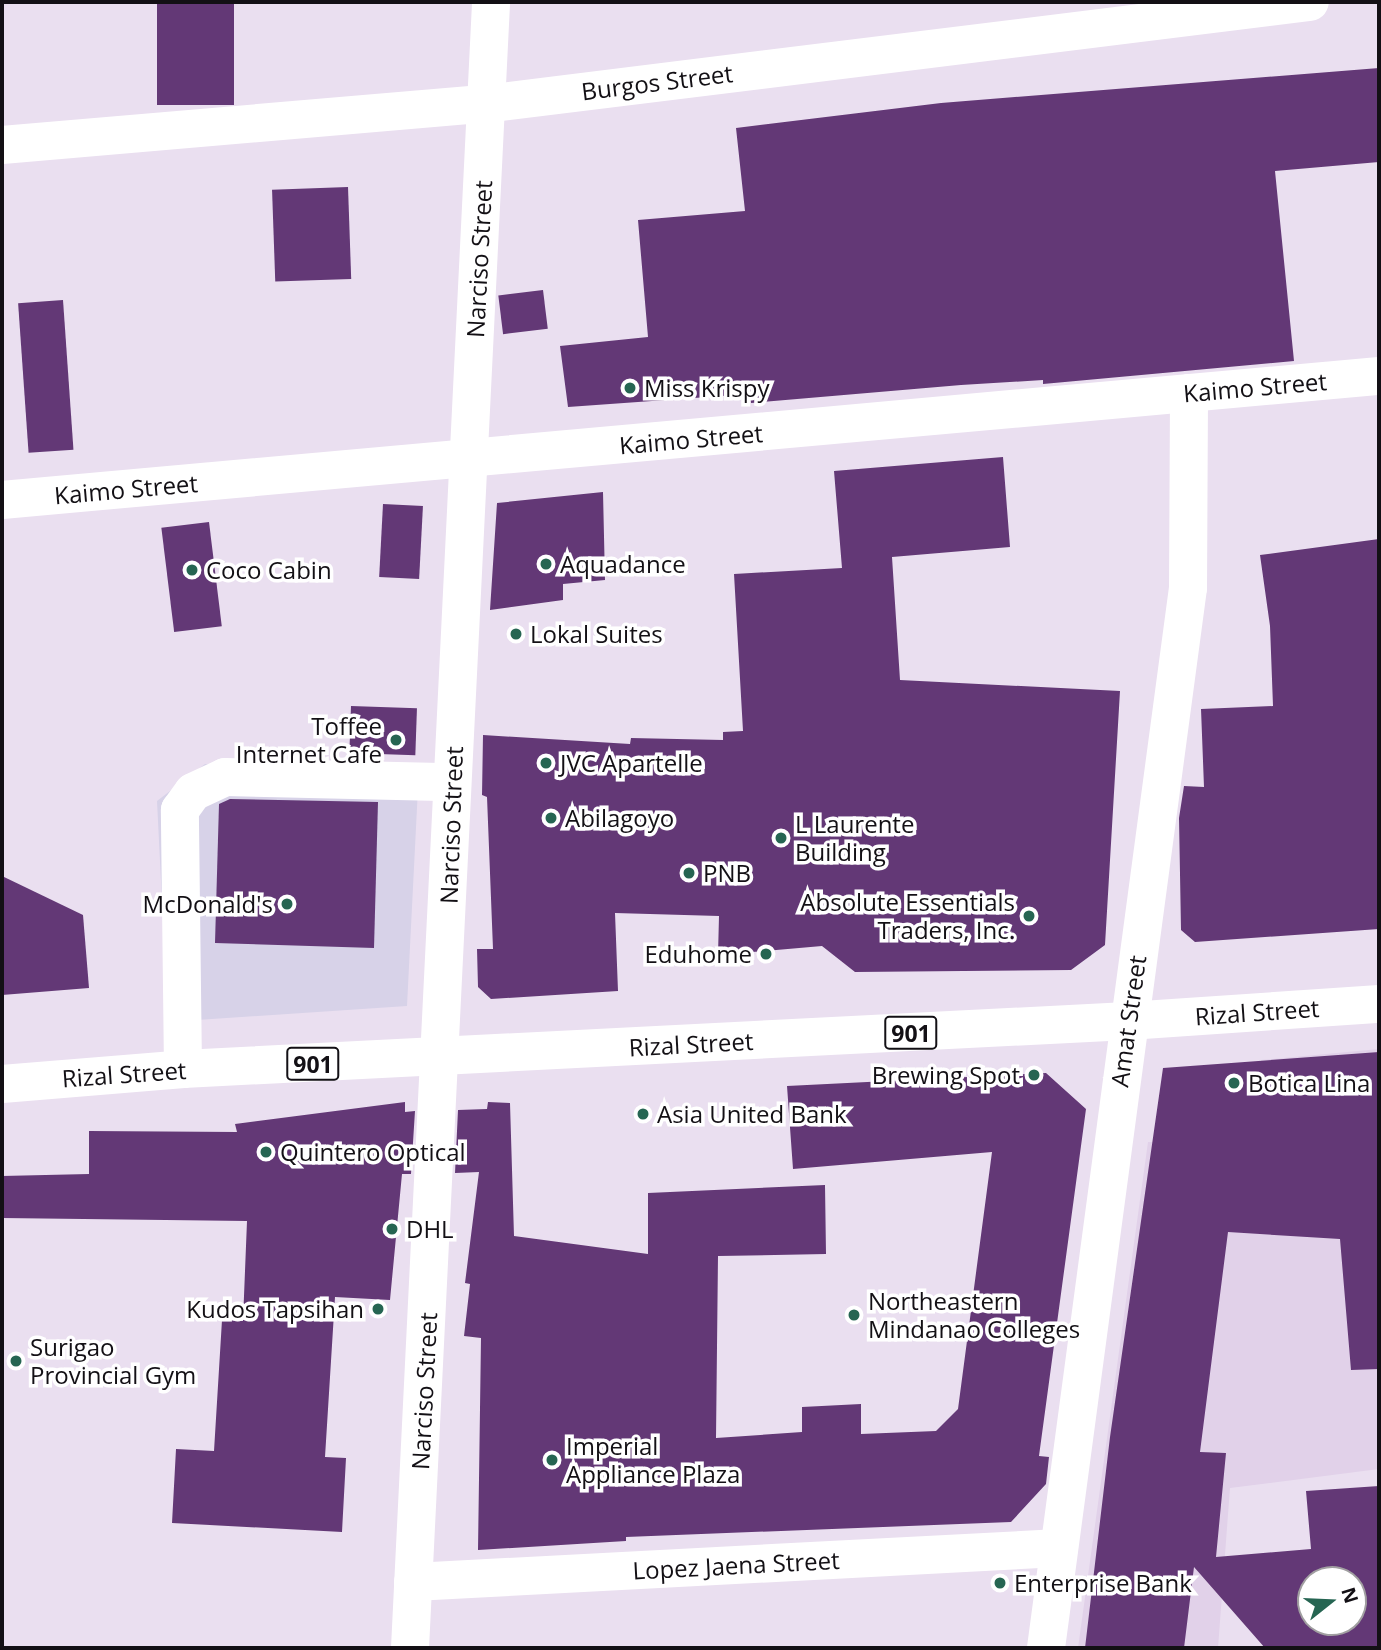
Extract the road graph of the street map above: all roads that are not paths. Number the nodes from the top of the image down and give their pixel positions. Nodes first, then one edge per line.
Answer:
1 (491, 2) edge
2 (1310, 2) edge
3 (485, 104) junction
4 (2, 145) edge
5 (1379, 376) edge
6 (1189, 393) junction
7 (470, 460) junction
8 (2, 500) edge
9 (452, 782) junction
10 (1379, 1004) edge
11 (1128, 1021) junction
12 (442, 1058) junction
13 (183, 1069) junction
14 (2, 1084) edge
15 (1059, 1548) junction
16 (413, 1582) junction
17 (410, 1648) edge
18 (1046, 1648) edge

1 - 3 street, Narciso Street
2 - 3 street, Burgos Street
3 - 4 street, Burgos Street
3 - 7 street, Narciso Street
5 - 6 street, Kaimo Street
6 - 7 street, Kaimo Street
6 - 11 street, Amat Street
7 - 8 street, Kaimo Street
7 - 9 street, Narciso Street
9 - 12 street, Narciso Street
9 - 13 street
10 - 11 street, Rizal Street / 901
11 - 12 street, Rizal Street / 901
11 - 15 street, Amat Street
12 - 13 street, Rizal Street / 901
12 - 16 street, Narciso Street
13 - 14 street, Rizal Street / 901
15 - 16 street, Lopez Jaena Street
15 - 18 street, Amat Street
16 - 17 street, Narciso Street

